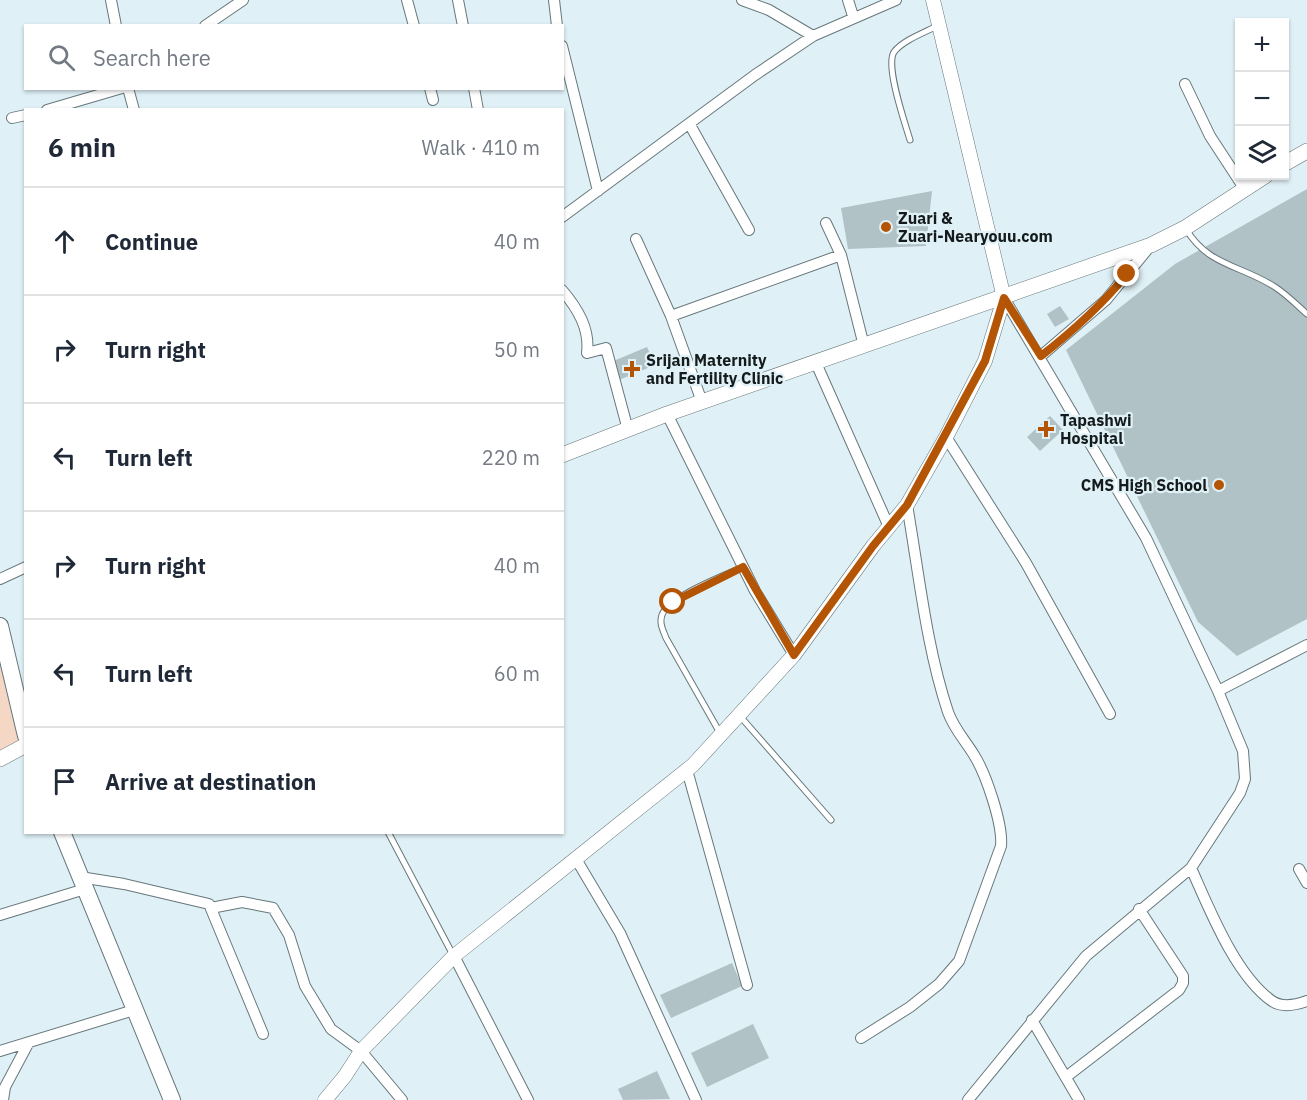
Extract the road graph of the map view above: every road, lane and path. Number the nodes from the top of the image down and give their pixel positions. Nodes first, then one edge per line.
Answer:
1 (111, 0) edge
2 (243, 0) edge
3 (407, 0) edge
4 (458, 0) edge
5 (554, 0) edge
6 (742, 0) edge
7 (848, 0) edge
8 (896, 0) edge
9 (933, 0) edge
10 (853, 16) junction
11 (116, 24) edge
12 (208, 24) edge
13 (413, 24) edge
14 (463, 24) edge
15 (557, 24) edge
16 (940, 25) junction
17 (813, 36) junction
18 (564, 54) edge
19 (1185, 84) dead end
20 (115, 90) edge
21 (129, 90) edge
22 (430, 90) edge
23 (474, 90) edge
24 (433, 100) dead end
25 (54, 108) edge
26 (133, 108) edge
27 (478, 108) edge
28 (24, 115) edge
29 (12, 118) dead end
30 (690, 125) junction
31 (910, 140) dead end
32 (1307, 151) edge
33 (1289, 161) edge
34 (1258, 180) edge
35 (1244, 188) junction
36 (598, 191) junction
37 (564, 216) edge
38 (826, 222) dead end
39 (1185, 228) junction
40 (749, 230) dead end
41 (636, 239) dead end
42 (1151, 245) junction
43 (841, 255) junction
44 (564, 292) edge
45 (1004, 298) junction
46 (1307, 314) edge
47 (671, 316) junction
48 (864, 346) junction
49 (1041, 356) junction
50 (816, 363) junction
51 (702, 402) junction
52 (667, 414) junction
53 (628, 430) junction
54 (946, 437) junction
55 (564, 454) edge
56 (907, 505) junction
57 (889, 527) junction
58 (743, 567) junction
59 (24, 568) edge
60 (0, 579) edge
61 (0, 626) edge
62 (1307, 645) edge
63 (794, 655) junction
64 (1218, 691) junction
65 (1110, 714) dead end
66 (739, 715) junction
67 (24, 728) edge
68 (721, 735) junction
69 (24, 746) edge
70 (0, 759) edge
71 (687, 770) junction
72 (831, 820) dead end
73 (63, 834) edge
74 (389, 834) edge
75 (576, 859) junction
76 (1191, 868) junction
77 (1299, 869) dead end
78 (82, 883) junction
79 (1307, 883) edge
80 (211, 908) junction
81 (1139, 909) junction
82 (0, 915) edge
83 (454, 956) junction
84 (747, 984) dead end
85 (1307, 1001) edge
86 (134, 1010) junction
87 (1032, 1020) junction
88 (263, 1034) dead end
89 (861, 1038) dead end
90 (29, 1042) junction
91 (0, 1051) edge
92 (361, 1051) junction
93 (1066, 1077) junction
94 (3, 1100) edge
95 (172, 1100) edge
96 (325, 1100) edge
97 (402, 1100) edge
98 (528, 1100) edge
99 (696, 1100) edge
100 (968, 1100) edge
101 (1079, 1100) edge

1 - 11 street
2 - 12 street
3 - 13 street
4 - 14 street
5 - 15 street
6 - 17 street
7 - 10 street
8 - 10 street
9 - 16 street
10 - 17 street
16 - 31 lane
16 - 45 street
17 - 30 street
18 - 36 street
19 - 35 street
20 - 25 street
21 - 26 street
22 - 24 street
23 - 27 street
28 - 29 street
30 - 36 street
30 - 40 street
32 - 33 main road
34 - 35 main road
35 - 39 main road
36 - 37 street
38 - 43 street
39 - 42 main road
39 - 46 lane
41 - 47 street
42 - 45 main road
42 - 49 street
43 - 47 street
43 - 48 street
44 - 53 street
45 - 48 main road
45 - 49 street
45 - 54 street
47 - 51 street
48 - 50 main road
49 - 64 street
50 - 51 main road
50 - 57 street
51 - 52 main road
52 - 53 main road
52 - 58 street
53 - 55 main road
54 - 56 street
54 - 65 street
56 - 57 street
56 - 89 street
57 - 63 street
58 - 63 street
58 - 68 lane
59 - 60 street
61 - 67 main road
62 - 64 street
63 - 66 street
64 - 76 street
66 - 68 street
66 - 72 lane
68 - 71 street
69 - 70 main road
71 - 75 street
71 - 84 street
73 - 78 main road
74 - 83 lane
75 - 83 street
75 - 99 street
76 - 81 street
76 - 85 street
77 - 79 street
78 - 80 street
78 - 82 street
78 - 86 main road
80 - 88 street
80 - 92 street
81 - 87 street
81 - 93 street
83 - 92 street
83 - 98 street
86 - 90 street
86 - 95 main road
87 - 93 street
87 - 100 street
90 - 91 street
90 - 94 street
92 - 96 street
92 - 97 street
93 - 101 street

